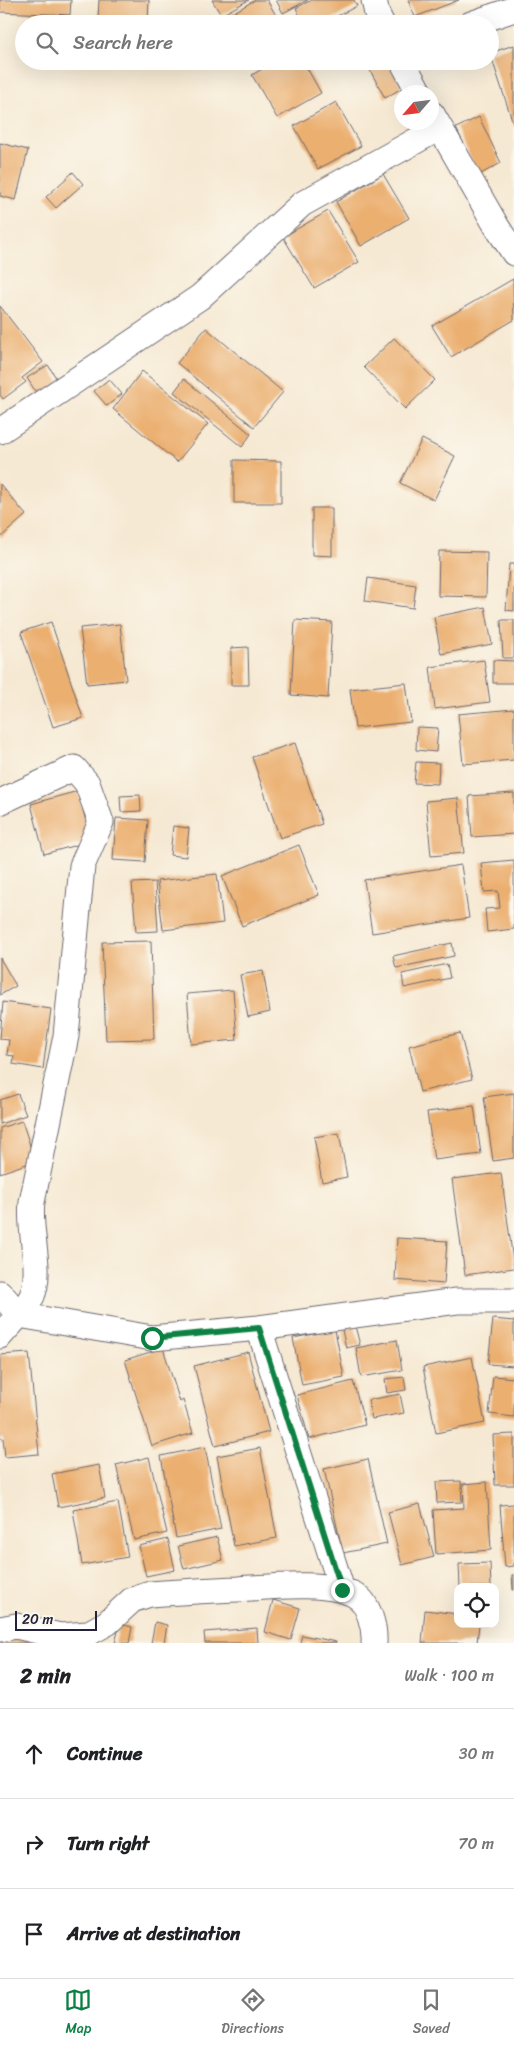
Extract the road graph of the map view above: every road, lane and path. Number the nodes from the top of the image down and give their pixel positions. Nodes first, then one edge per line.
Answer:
1 (374, 0) edge
2 (514, 9) edge
3 (378, 15) edge
4 (497, 15) edge
5 (407, 70) edge
6 (415, 85) edge
7 (439, 128) edge
8 (421, 130) edge
9 (514, 253) edge
10 (0, 431) edge
11 (0, 802) edge
12 (0, 1293) edge
13 (514, 1301) edge
14 (19, 1316) junction
15 (259, 1328) junction
16 (0, 1336) edge
17 (342, 1590) junction
18 (0, 1628) edge
19 (374, 1643) edge

1 - 3 street
2 - 4 street
5 - 6 street
7 - 9 street
8 - 10 street
11 - 14 street
12 - 14 street
13 - 15 street
14 - 15 street
14 - 16 street
15 - 17 street
17 - 18 street
17 - 19 street

